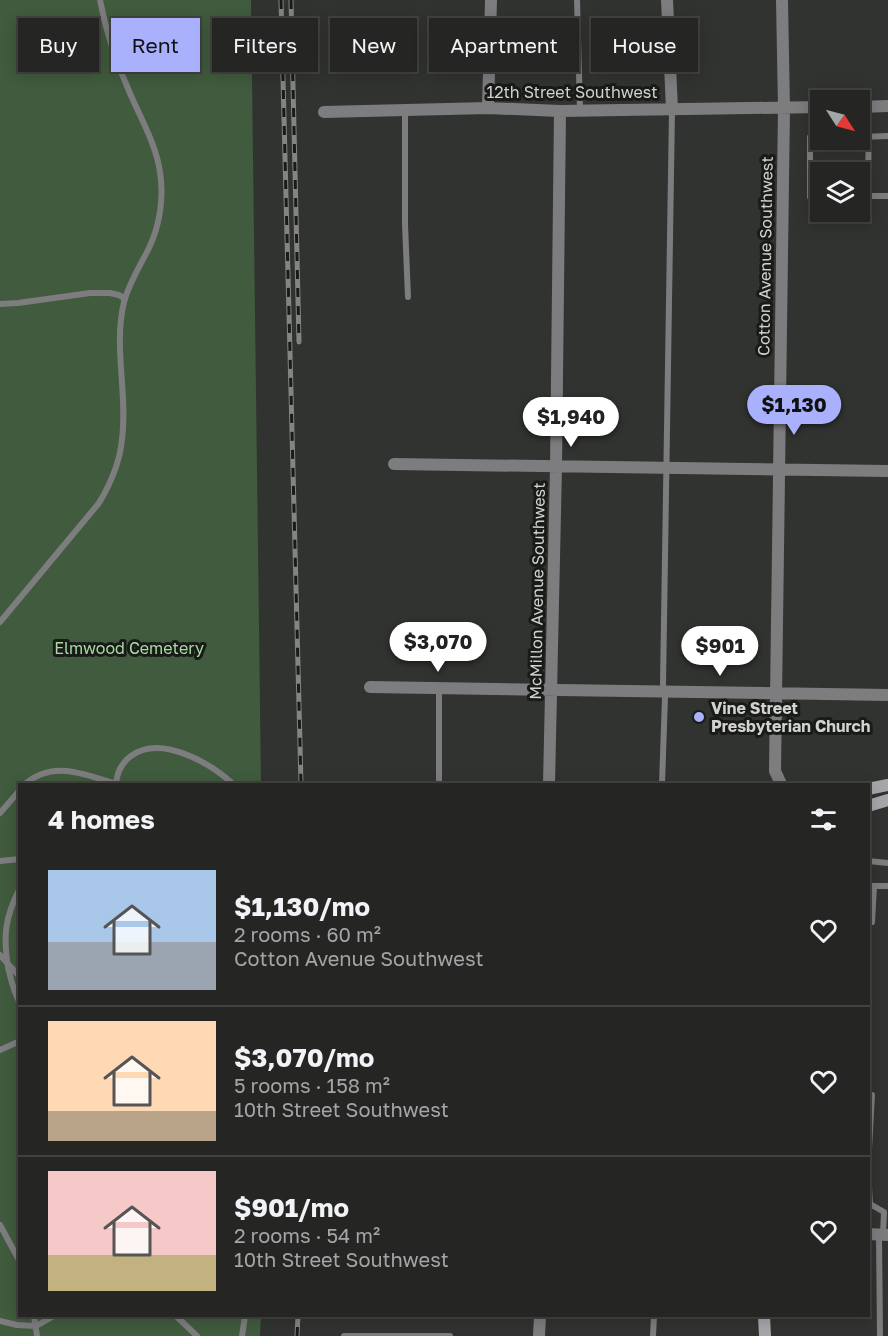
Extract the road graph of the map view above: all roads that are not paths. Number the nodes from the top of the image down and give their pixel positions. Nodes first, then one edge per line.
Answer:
1 (100, 0) edge
2 (491, 0) edge
3 (577, 0) edge
4 (667, 0) edge
5 (782, 0) edge
6 (888, 106) edge
7 (810, 107) edge
8 (870, 107) edge
9 (489, 108) junction
10 (784, 108) junction
11 (405, 109) junction
12 (672, 109) junction
13 (580, 110) junction
14 (560, 111) junction
15 (324, 112) dead end
16 (870, 136) edge
17 (888, 136) edge
18 (870, 196) edge
19 (888, 196) edge
20 (408, 297) dead end
21 (125, 299) junction
22 (0, 304) edge
23 (394, 464) dead end
24 (556, 467) junction
25 (667, 467) junction
26 (778, 469) junction
27 (888, 471) edge
28 (0, 622) edge
29 (370, 687) dead end
30 (888, 687) edge
31 (439, 688) junction
32 (551, 689) junction
33 (664, 691) junction
34 (775, 693) junction
35 (888, 694) edge
36 (776, 765) junction
37 (27, 783) edge
38 (113, 783) edge
39 (116, 783) edge
40 (232, 783) edge
41 (439, 783) edge
42 (549, 783) edge
43 (662, 783) edge
44 (781, 783) edge
45 (788, 783) edge
46 (888, 785) edge
47 (870, 789) edge
48 (18, 792) edge
49 (888, 800) edge
50 (870, 805) edge
51 (0, 813) edge
52 (18, 860) edge
53 (0, 861) edge
54 (870, 861) edge
55 (888, 863) edge
56 (871, 886) edge
57 (888, 886) edge
58 (18, 892) edge
59 (870, 922) edge
60 (2, 937) edge
61 (0, 954) edge
62 (8, 963) junction
63 (18, 975) edge
64 (18, 999) edge
65 (18, 1042) edge
66 (0, 1050) edge
67 (872, 1095) dead end
68 (870, 1132) edge
69 (870, 1204) edge
70 (0, 1225) edge
71 (880, 1235) edge
72 (18, 1258) edge
73 (34, 1317) edge
74 (52, 1317) edge
75 (177, 1317) edge
76 (246, 1317) edge
77 (540, 1317) edge
78 (654, 1317) edge
79 (764, 1317) edge
80 (0, 1321) edge
81 (36, 1326) junction
82 (37, 1336) edge
83 (197, 1336) edge
84 (242, 1336) edge
85 (344, 1336) edge
86 (450, 1336) edge
87 (539, 1336) edge
88 (653, 1336) edge
89 (765, 1336) edge
90 (880, 1336) edge

1 - 21 lane
2 - 9 street
3 - 13 lane
4 - 12 street
5 - 10 street, Cotton Avenue Southwest
6 - 8 street
7 - 10 street, 12th Street Southwest
9 - 11 street, 12th Street Southwest
9 - 14 street, 12th Street Southwest
10 - 12 street, 12th Street Southwest
10 - 26 street, Cotton Avenue Southwest
11 - 15 street, 12th Street Southwest
11 - 20 lane
12 - 13 street, 12th Street Southwest
12 - 25 lane
13 - 14 street, 12th Street Southwest
14 - 24 street, McMillon Avenue Southwest
16 - 17 lane
18 - 19 lane
21 - 22 lane
21 - 28 lane
23 - 24 street
24 - 25 street
24 - 32 street, McMillon Avenue Southwest
25 - 26 street
25 - 33 lane
26 - 27 street
26 - 34 street, Cotton Avenue Southwest
29 - 31 street
30 - 35 lane
31 - 32 street
31 - 41 lane
32 - 33 street
32 - 42 street, McMillon Avenue Southwest
33 - 34 street
33 - 43 lane
34 - 35 street
34 - 36 street, Cotton Avenue Southwest
36 - 44 street, Cotton Avenue Southwest
36 - 45 street
37 - 38 lane
39 - 40 lane
46 - 47 street
48 - 51 lane
49 - 50 street
52 - 53 lane
54 - 55 lane
56 - 57 lane
56 - 59 lane
58 - 60 lane
60 - 62 lane
61 - 62 lane
62 - 63 lane
62 - 64 lane
65 - 66 lane
67 - 68 lane
69 - 71 lane
70 - 72 lane
71 - 90 lane
73 - 81 lane
74 - 81 lane
75 - 83 lane
76 - 84 lane
77 - 87 street
78 - 88 lane
79 - 89 street
80 - 81 lane
81 - 82 lane
85 - 86 lane

